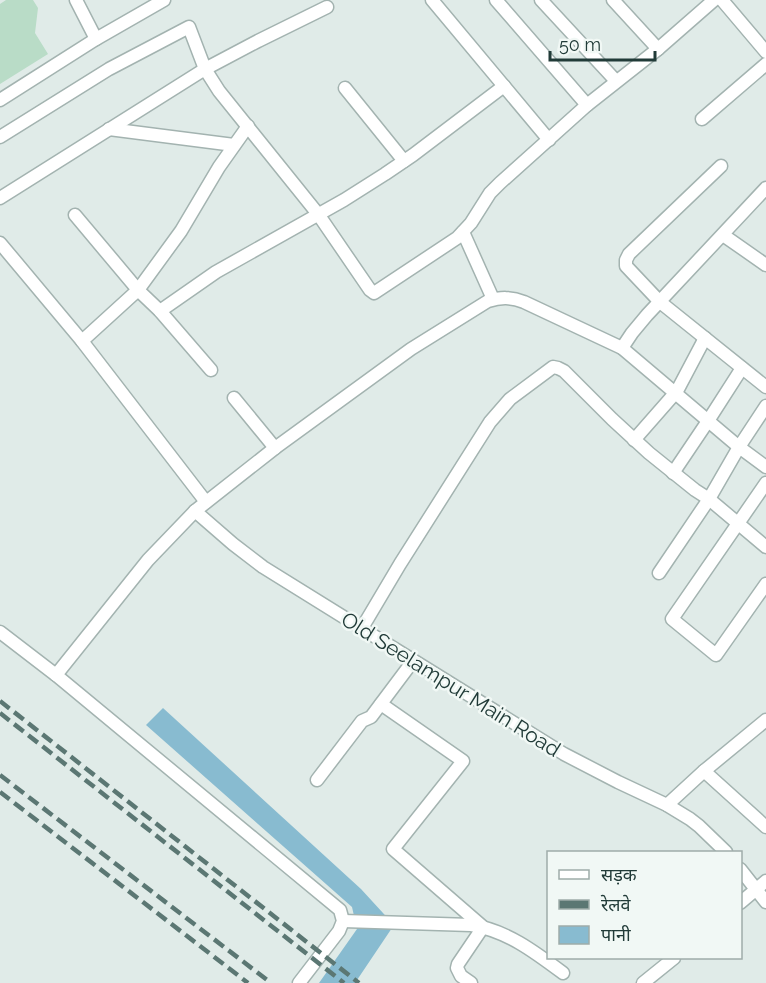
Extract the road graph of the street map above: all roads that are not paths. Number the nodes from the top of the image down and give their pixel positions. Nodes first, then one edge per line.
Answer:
1 (76, 0) edge
2 (164, 0) edge
3 (432, 0) edge
4 (496, 0) edge
5 (541, 0) edge
6 (613, 0) edge
7 (714, 0) edge
8 (722, 0) edge
9 (327, 8) dead end
10 (96, 39) junction
11 (658, 49) junction
12 (766, 52) edge
13 (766, 64) edge
14 (205, 69) junction
15 (616, 81) junction
16 (504, 86) junction
17 (345, 88) dead end
18 (0, 100) edge
19 (587, 105) junction
20 (702, 119) dead end
21 (248, 126) junction
22 (109, 129) junction
23 (0, 137) edge
24 (549, 140) junction
25 (234, 145) junction
26 (404, 161) junction
27 (721, 166) dead end
28 (766, 188) edge
29 (0, 198) edge
30 (318, 214) junction
31 (75, 215) dead end
32 (463, 232) junction
33 (723, 235) junction
34 (0, 243) edge
35 (766, 265) edge
36 (138, 290) junction
37 (493, 299) junction
38 (660, 302) junction
39 (160, 311) junction
40 (705, 338) junction
41 (82, 342) junction
42 (622, 348) junction
43 (742, 368) junction
44 (211, 370) dead end
45 (766, 387) edge
46 (675, 393) junction
47 (234, 398) dead end
48 (766, 406) edge
49 (708, 421) junction
50 (634, 440) junction
51 (739, 447) junction
52 (275, 448) junction
53 (766, 467) edge
54 (673, 473) junction
55 (766, 483) edge
56 (709, 499) junction
57 (209, 500) junction
58 (195, 511) junction
59 (738, 524) junction
60 (766, 547) edge
61 (659, 573) dead end
62 (766, 584) edge
63 (362, 628) junction
64 (0, 632) edge
65 (413, 661) junction
66 (56, 675) junction
67 (381, 704) junction
68 (766, 720) edge
69 (704, 771) junction
70 (318, 780) dead end
71 (667, 805) junction
72 (766, 827) edge
73 (725, 851) edge
74 (742, 870) edge
75 (766, 881) edge
76 (756, 889) junction
77 (742, 902) edge
78 (766, 902) edge
79 (349, 921) junction
80 (483, 927) junction
81 (672, 959) edge
82 (563, 973) dead end
83 (299, 983) edge
84 (471, 983) edge
85 (643, 983) edge

1 - 10 street
2 - 10 street
3 - 16 street
4 - 19 street
5 - 15 street
6 - 11 street
7 - 11 street
8 - 12 street
9 - 14 street
10 - 18 street
11 - 15 street
13 - 20 street
14 - 21 street
14 - 22 street
14 - 23 street
15 - 19 street
16 - 24 street
16 - 26 street
17 - 26 street
19 - 24 street
21 - 25 street
21 - 30 street
22 - 25 street
22 - 29 street
24 - 32 street
25 - 36 street
26 - 30 street
27 - 38 street
28 - 33 street
30 - 32 street
30 - 39 street
31 - 36 street
32 - 37 street
33 - 35 street
33 - 38 street
34 - 41 street
36 - 39 street
36 - 41 street
37 - 42 street
37 - 52 street
38 - 40 street
38 - 42 street
39 - 44 street
40 - 43 street
40 - 46 street
41 - 57 street
42 - 46 street
43 - 45 street
43 - 49 street
46 - 49 street
46 - 50 street
47 - 52 street
48 - 51 street
49 - 51 street
49 - 54 street
50 - 54 street
50 - 63 street
51 - 53 street
51 - 56 street
52 - 57 street
54 - 56 street
55 - 59 street
56 - 59 street
56 - 61 street
57 - 58 street
58 - 63 street, Old Seelampur Main Road
58 - 66 street
59 - 60 street
59 - 62 street
63 - 65 street, Old Seelampur Main Road
64 - 66 street
65 - 67 street
65 - 71 street, Old Seelampur Main Road
66 - 79 street
67 - 70 street
67 - 80 street
68 - 69 street
69 - 71 street
69 - 72 street
71 - 73 street, Old Seelampur Main Road
74 - 76 street
75 - 76 street
76 - 77 street
76 - 78 street
79 - 80 street
79 - 83 street
80 - 82 street
80 - 84 street
81 - 85 street

